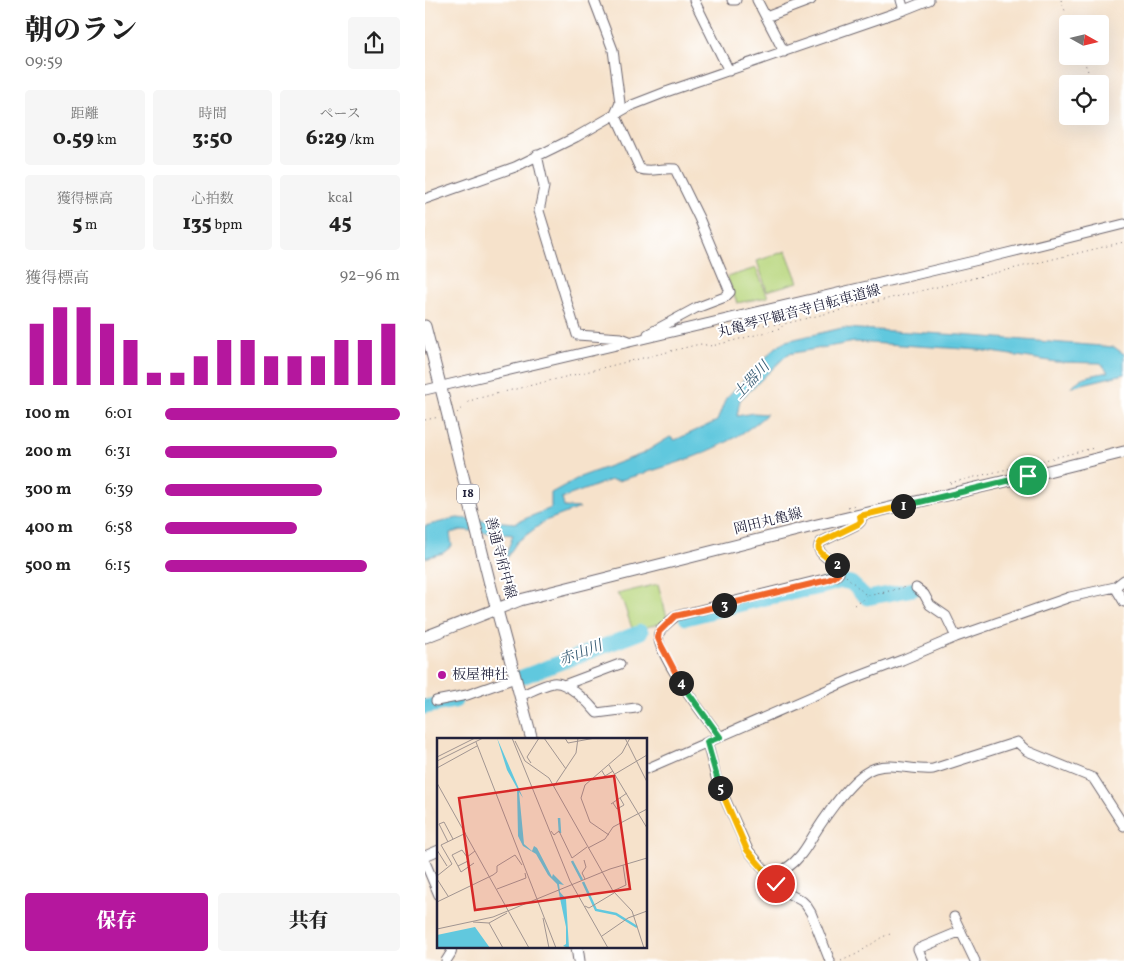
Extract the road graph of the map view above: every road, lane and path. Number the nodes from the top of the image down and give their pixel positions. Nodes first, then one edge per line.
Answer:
1 (594, 0) edge
2 (694, 0) edge
3 (732, 0) edge
4 (736, 0) edge
5 (757, 0) edge
6 (811, 0) edge
7 (901, 0) edge
8 (929, 0) edge
9 (1061, 0) edge
10 (904, 10) junction
11 (1067, 15) edge
12 (765, 17) junction
13 (784, 52) junction
14 (729, 71) junction
15 (615, 114) junction
16 (537, 155) junction
17 (425, 199) edge
18 (1124, 224) edge
19 (1124, 242) edge
20 (783, 324) junction
21 (425, 326) edge
22 (738, 326) dead end
23 (634, 341) junction
24 (441, 386) junction
25 (425, 390) edge
26 (457, 412) dead end
27 (441, 417) dead end
28 (425, 420) edge
29 (1124, 452) edge
30 (860, 516) junction
31 (839, 573) junction
32 (1124, 580) edge
33 (1115, 587) junction
34 (917, 588) joint
35 (883, 592) junction
36 (866, 595) junction
37 (884, 597) dead end
38 (1124, 602) edge
39 (854, 605) dead end
40 (497, 609) junction
41 (956, 636) junction
42 (425, 637) edge
43 (620, 664) dead end
44 (515, 678) junction
45 (564, 685) junction
46 (520, 696) junction
47 (436, 701) dead end
48 (636, 708) dead end
49 (720, 737) junction
50 (531, 738) edge
51 (707, 742) junction
52 (647, 769) edge
53 (1124, 826) edge
54 (437, 851) edge
55 (425, 856) edge
56 (425, 862) edge
57 (770, 878) junction
58 (437, 890) edge
59 (954, 917) dead end
60 (961, 931) junction
61 (893, 933) dead end
62 (452, 948) edge
63 (577, 948) edge
64 (446, 961) edge
65 (579, 961) edge
66 (830, 961) edge
67 (841, 961) edge
68 (923, 961) edge
69 (975, 961) edge

1 - 15 street
2 - 14 street
3 - 4 street
5 - 12 street
6 - 12 street
7 - 10 street
8 - 10 street
9 - 11 path
10 - 13 street
12 - 13 street
13 - 14 street
14 - 15 street
15 - 16 street
15 - 23 street
16 - 17 street
16 - 23 street
18 - 23 street
19 - 20 path, 丸亀琴平観音寺自転車道線
20 - 22 path
20 - 26 path, 丸亀琴平観音寺自転車道線
21 - 24 main road, 善通寺府中線 / 18
23 - 24 street
24 - 25 street
24 - 40 main road, 善通寺府中線 / 18, bridge
27 - 28 path
29 - 30 main road, 岡田丸亀線
30 - 31 street
30 - 40 main road, 岡田丸亀線
31 - 36 path
31 - 49 street
32 - 33 street
33 - 38 street
33 - 41 street
34 - 35 path
34 - 41 street
35 - 36 path
35 - 37 path
36 - 39 path
40 - 42 main road, 岡田丸亀線
40 - 44 main road, 善通寺府中線 / 18
41 - 49 street
43 - 45 street
44 - 46 main road, 善通寺府中線 / 18
44 - 47 street
45 - 46 street
45 - 48 street
46 - 50 main road, 善通寺府中線 / 18
49 - 51 street
51 - 52 street
51 - 57 street
53 - 57 street
54 - 55 street
56 - 58 street
57 - 66 street
59 - 60 street
60 - 68 street
60 - 69 street
61 - 67 path
62 - 64 street
63 - 65 main road

